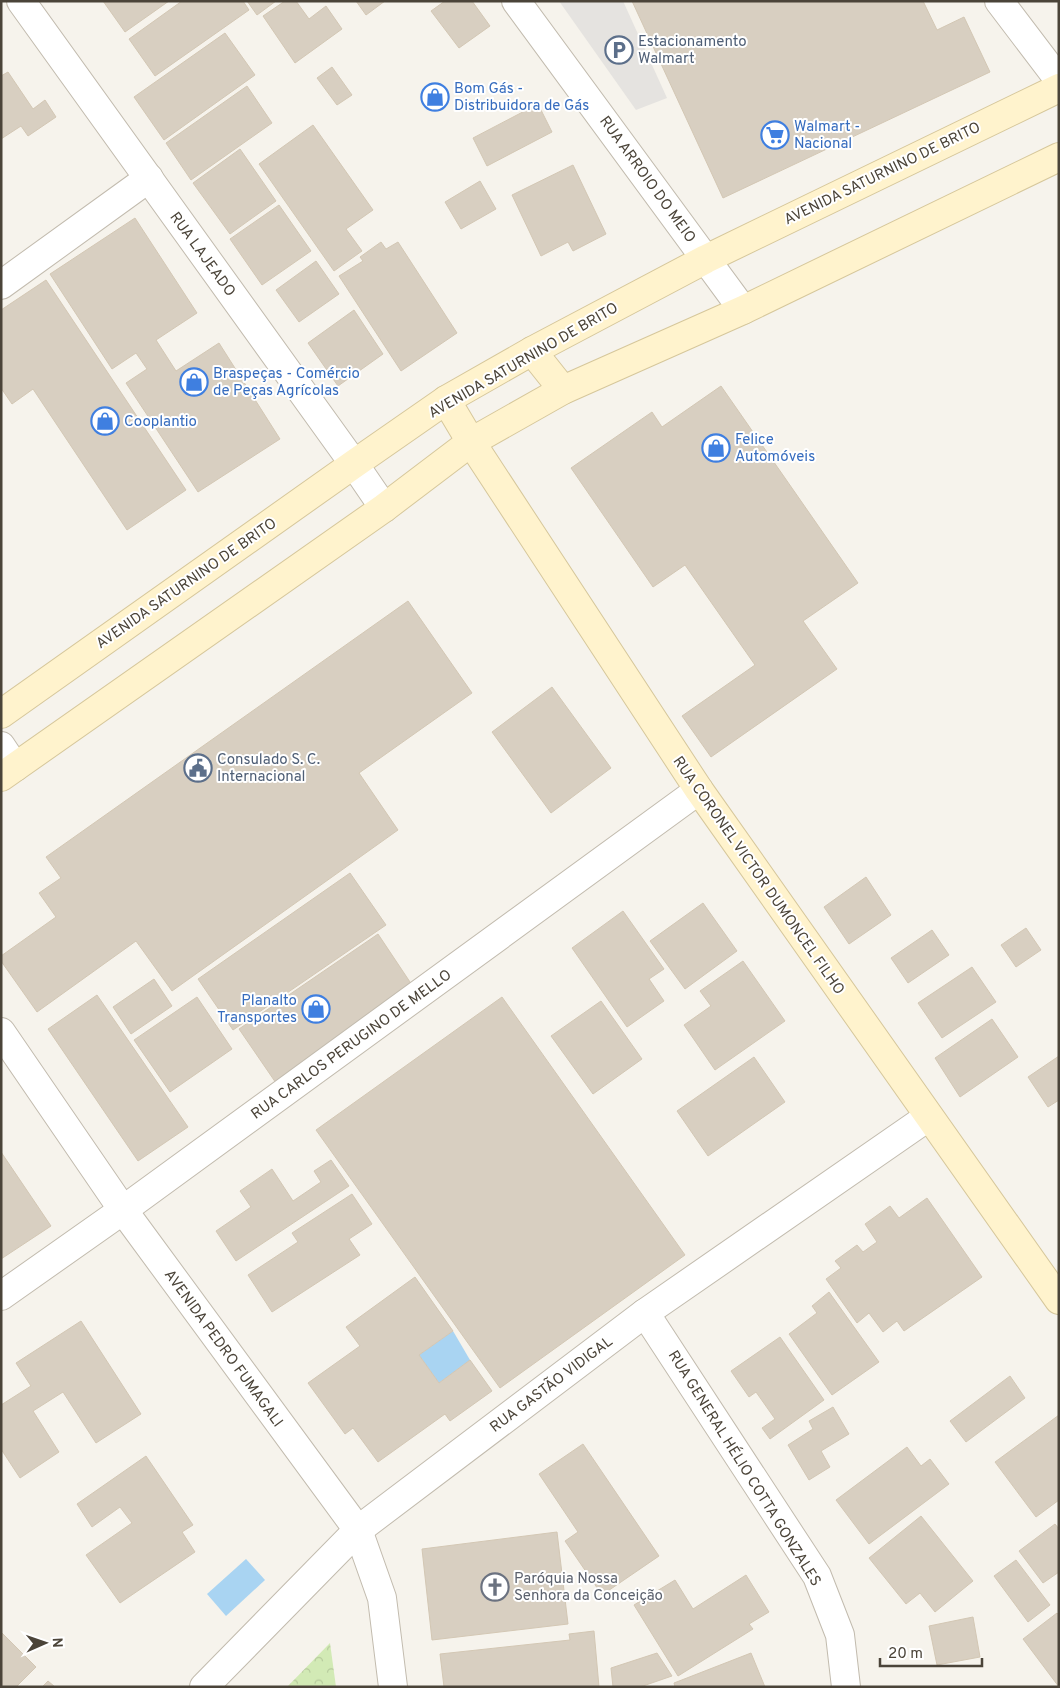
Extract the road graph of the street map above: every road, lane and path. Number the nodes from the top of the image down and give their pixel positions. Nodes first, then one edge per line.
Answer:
1 (21, 1) edge
2 (516, 1) edge
3 (999, 1) edge
4 (1059, 80) edge
5 (1059, 88) edge
6 (1059, 157) edge
7 (148, 178) junction
8 (706, 258) junction
9 (1, 285) edge
10 (743, 310) junction
11 (532, 351) junction
12 (563, 390) junction
13 (446, 400) junction
14 (471, 442) junction
15 (354, 464) junction
16 (384, 508) junction
17 (1, 714) edge
18 (6, 764) edge
19 (699, 790) junction
20 (1, 1032) edge
21 (928, 1117) junction
22 (122, 1210) junction
23 (1, 1296) edge
24 (1059, 1300) edge
25 (645, 1313) junction
26 (358, 1530) junction
27 (204, 1687) edge
28 (393, 1687) edge
29 (846, 1687) edge

1 - 7 street, RUA LAJEADO
2 - 8 street, RUA ARROIO DO MEIO
3 - 4 street
5 - 8 main road, AVENIDA SATURNINO DE BRITO
6 - 10 main road
7 - 9 street
7 - 15 street, RUA LAJEADO
8 - 10 street, RUA ARROIO DO MEIO
8 - 11 main road, AVENIDA SATURNINO DE BRITO
10 - 12 main road
11 - 12 main road
11 - 13 main road, AVENIDA SATURNINO DE BRITO
12 - 14 main road
13 - 14 main road, RUA CORONEL VICTOR DUMONCEL FILHO
13 - 15 main road, AVENIDA SATURNINO DE BRITO
14 - 16 main road
14 - 19 main road, RUA CORONEL VICTOR DUMONCEL FILHO
15 - 16 street, RUA LAJEADO
15 - 17 main road, AVENIDA SATURNINO DE BRITO
16 - 18 main road
19 - 21 main road, RUA CORONEL VICTOR DUMONCEL FILHO
19 - 22 street, RUA CARLOS PERUGINO DE MELLO
20 - 22 street, AVENIDA PEDRO FUMAGALI
21 - 24 main road, RUA CORONEL VICTOR DUMONCEL FILHO
21 - 25 street, RUA GASTÃO VIDIGAL
22 - 23 street, RUA CARLOS PERUGINO DE MELLO
22 - 26 street, AVENIDA PEDRO FUMAGALI
25 - 26 street, RUA GASTÃO VIDIGAL
25 - 29 street, RUA GENERAL HÉLIO COTTA GONZALES
26 - 27 street, RUA GASTÃO VIDIGAL
26 - 28 street, AVENIDA PEDRO FUMAGALI

